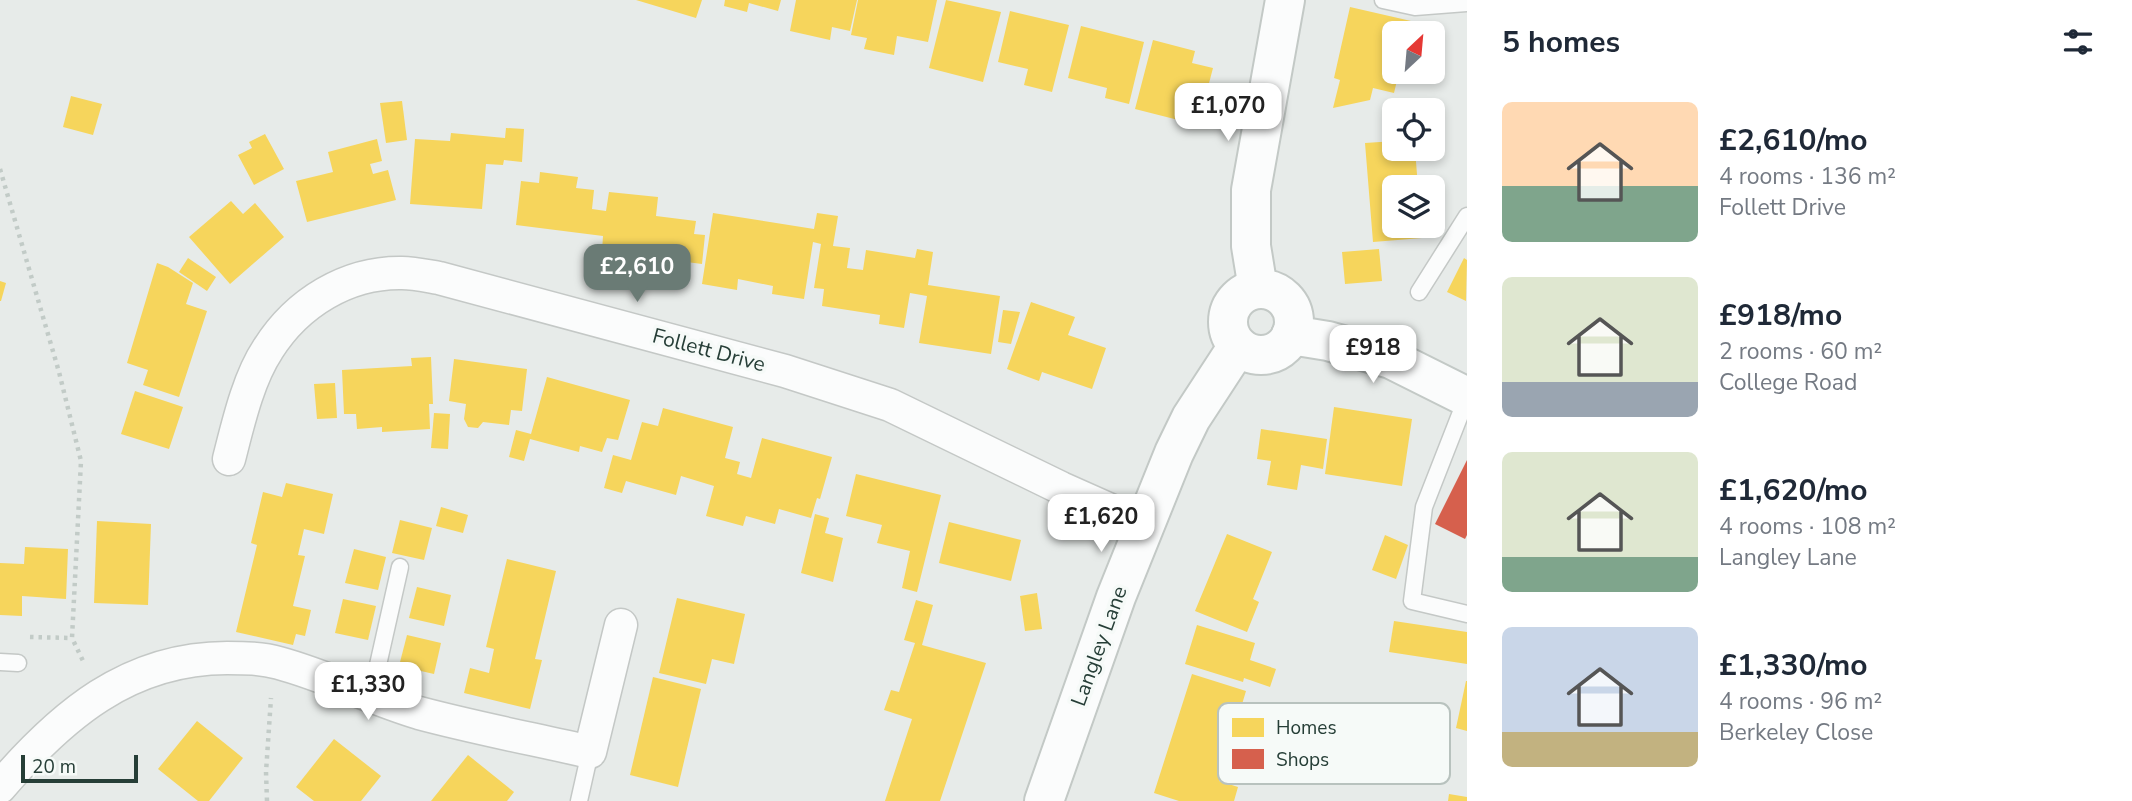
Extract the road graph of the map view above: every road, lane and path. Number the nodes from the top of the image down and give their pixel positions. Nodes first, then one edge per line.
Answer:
1 (1285, 0) edge
2 (1383, 0) edge
3 (1467, 3) edge
4 (0, 169) edge
5 (1467, 216) edge
6 (1258, 289) junction
7 (1419, 292) dead end
8 (1291, 335) junction
9 (1238, 346) junction
10 (1467, 397) edge
11 (229, 459) dead end
12 (1144, 525) junction
13 (400, 567) dead end
14 (1467, 614) edge
15 (621, 625) dead end
16 (0, 662) edge
17 (277, 662) junction
18 (18, 663) dead end
19 (99, 695) junction
20 (371, 696) junction
21 (590, 752) junction
22 (0, 787) edge
23 (267, 801) edge
24 (579, 801) edge
25 (1044, 801) edge

1 - 6 street
2 - 3 lane
4 - 19 path
5 - 7 lane
6 - 8 street
6 - 9 street
8 - 9 street
8 - 10 street
9 - 12 street, Langley Lane
10 - 14 lane
11 - 12 street, Follett Drive
12 - 25 street, Langley Lane
13 - 20 lane
15 - 21 street
16 - 18 lane
17 - 19 street
17 - 20 street
17 - 23 path
19 - 22 street
20 - 21 street
21 - 24 lane

